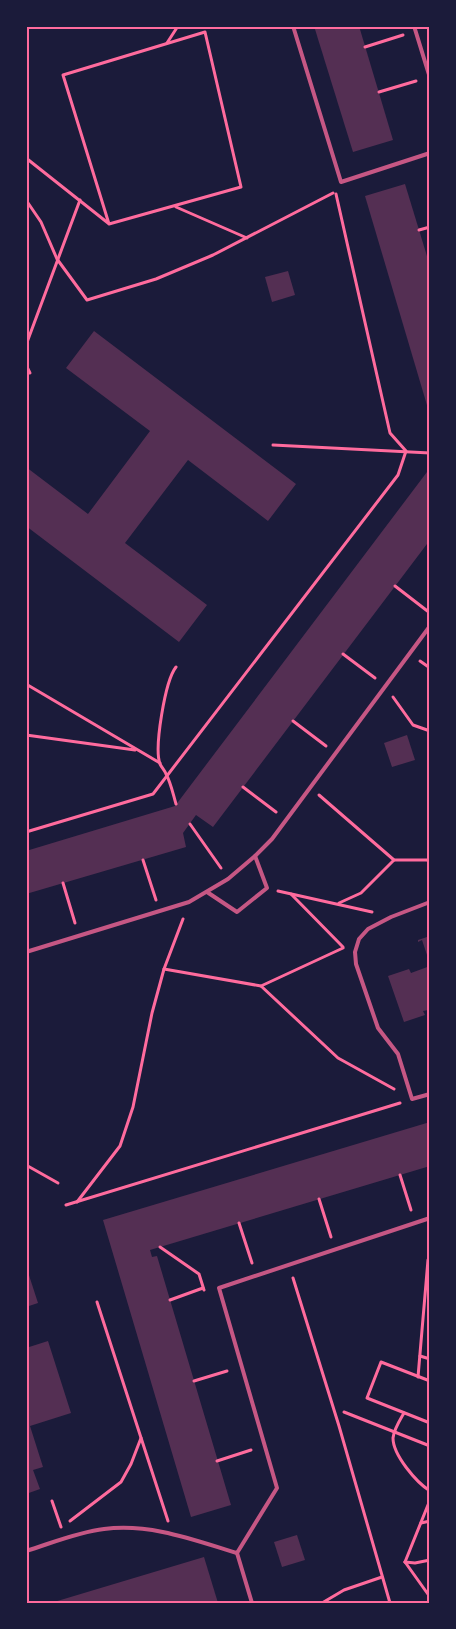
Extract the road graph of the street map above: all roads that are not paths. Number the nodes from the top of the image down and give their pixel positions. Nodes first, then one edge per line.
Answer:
1 (293, 26) edge
2 (414, 26) edge
3 (430, 77) edge
4 (430, 153) edge
5 (430, 626) edge
6 (255, 856) junction
7 (207, 892) junction
8 (430, 902) edge
9 (26, 952) edge
10 (430, 1094) edge
11 (430, 1218) edge
12 (26, 1551) edge
13 (237, 1553) junction
14 (252, 1603) edge

1 - 4 lane
2 - 3 lane
5 - 6 lane
6 - 7 lane
6 - 7 lane
7 - 9 lane
8 - 10 lane
11 - 13 lane
12 - 13 lane
13 - 14 lane

